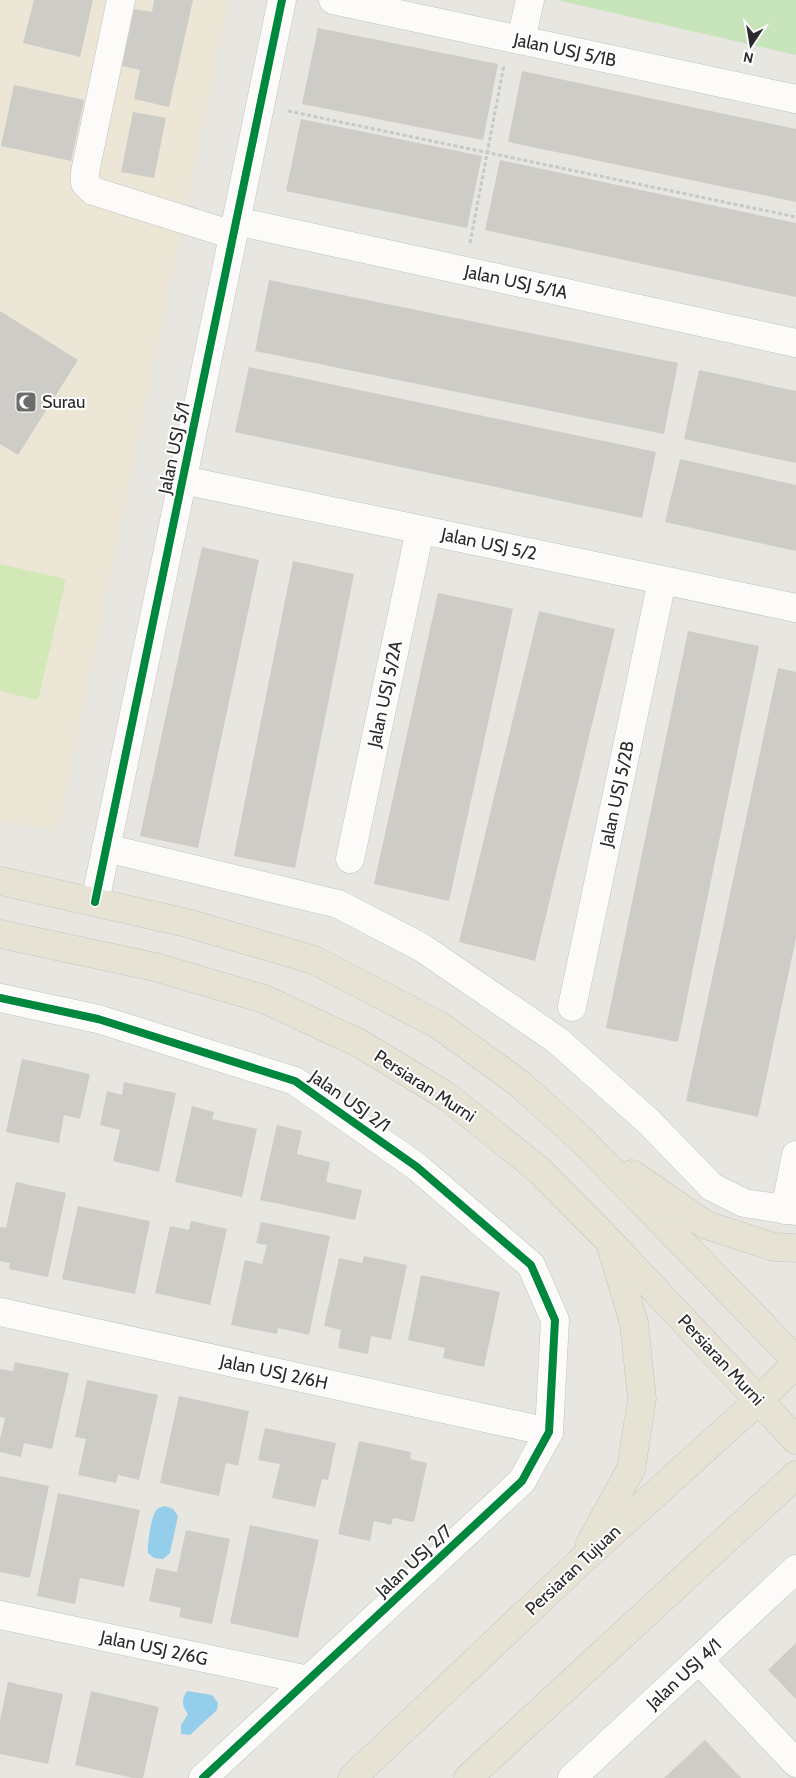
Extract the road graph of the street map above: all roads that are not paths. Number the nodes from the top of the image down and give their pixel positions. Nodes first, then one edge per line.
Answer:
1 (121, 0) edge
2 (282, 0) edge
3 (333, 0) edge
4 (530, 0) edge
5 (515, 39) junction
6 (796, 100) edge
7 (235, 228) junction
8 (796, 343) edge
9 (183, 480) junction
10 (420, 530) junction
11 (662, 581) junction
12 (796, 608) edge
13 (106, 848) junction
14 (350, 859) dead end
15 (0, 881) edge
16 (95, 902) junction
17 (0, 934) edge
18 (0, 998) edge
19 (572, 1007) dead end
20 (583, 1141) junction
21 (796, 1155) edge
22 (790, 1211) edge
23 (610, 1242) junction
24 (796, 1248) edge
25 (0, 1312) edge
26 (555, 1320) joint
27 (796, 1360) edge
28 (796, 1364) edge
29 (760, 1400) junction
30 (549, 1432) junction
31 (796, 1440) edge
32 (796, 1475) edge
33 (580, 1562) junction
34 (796, 1569) edge
35 (0, 1615) edge
36 (698, 1660) junction
37 (308, 1680) junction
38 (796, 1763) edge
39 (203, 1778) edge
40 (352, 1778) edge
41 (468, 1778) edge
42 (572, 1778) edge

1 - 7 street, Jalan USJ 5/1A
2 - 7 street, Jalan USJ 5/1
3 - 5 street, Jalan USJ 5/1B
4 - 5 street
5 - 6 street, Jalan USJ 5/1B
7 - 8 street, Jalan USJ 5/1A
7 - 9 street, Jalan USJ 5/1
9 - 10 street, Jalan USJ 5/2
9 - 13 street, Jalan USJ 5/1
10 - 11 street, Jalan USJ 5/2
10 - 14 street, Jalan USJ 5/2A
11 - 12 street, Jalan USJ 5/2
11 - 19 street, Jalan USJ 5/2B
13 - 16 street, Jalan USJ 5/1
13 - 22 street
15 - 16 main road
16 - 20 main road
17 - 23 main road, Persiaran Murni
18 - 26 street, Jalan USJ 2/1
20 - 24 main road
20 - 27 main road
21 - 22 street
23 - 29 main road, Persiaran Murni
23 - 33 main road
25 - 30 street, Jalan USJ 2/6H
26 - 30 street, Jalan USJ 2/7
28 - 29 main road, Persiaran Tujuan
29 - 31 main road, Persiaran Murni
29 - 33 main road, Persiaran Tujuan
30 - 37 street, Jalan USJ 2/7
32 - 41 main road
33 - 40 main road, Persiaran Tujuan
34 - 36 street, Jalan USJ 4/1
35 - 37 street, Jalan USJ 2/6G
36 - 38 street
36 - 42 street, Jalan USJ 4/1
37 - 39 street, Jalan USJ 2/7

